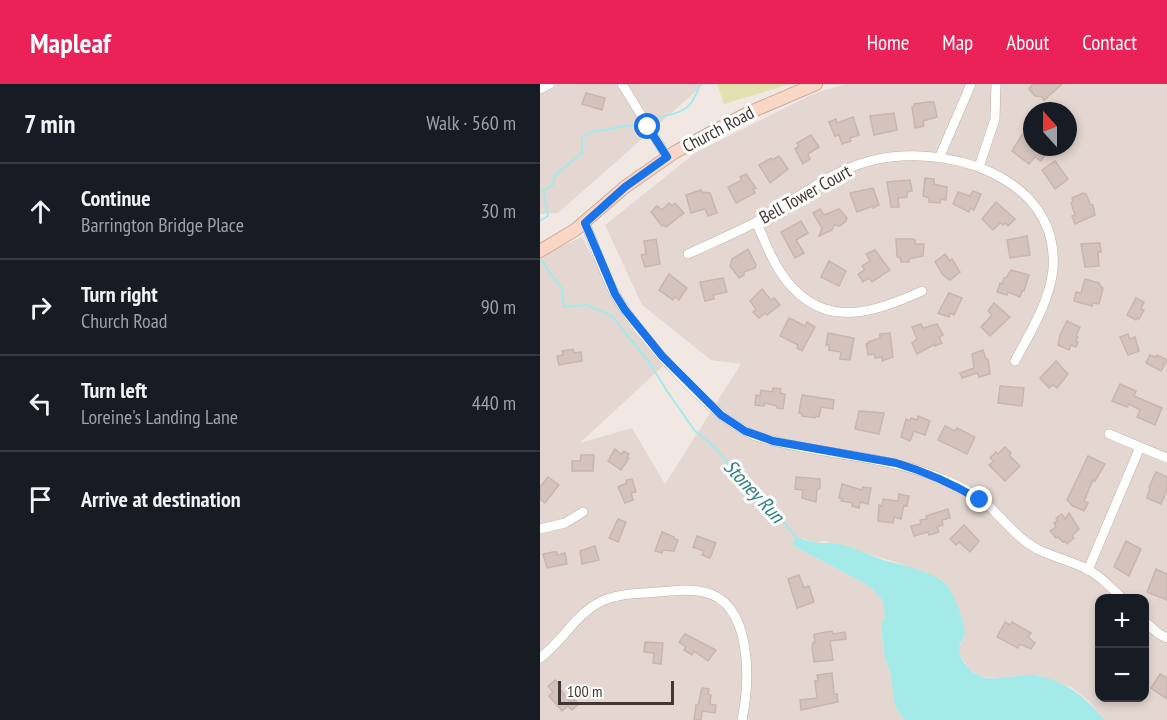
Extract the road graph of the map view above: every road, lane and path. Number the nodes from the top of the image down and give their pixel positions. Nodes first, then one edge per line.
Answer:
1 (550, 84) edge
2 (622, 84) edge
3 (816, 84) edge
4 (971, 84) edge
5 (996, 84) edge
6 (540, 90) edge
7 (940, 156) junction
8 (667, 157) junction
9 (979, 167) junction
10 (758, 221) junction
11 (585, 223) junction
12 (540, 251) edge
13 (688, 254) dead end
14 (922, 291) dead end
15 (1015, 361) dead end
16 (1109, 434) dead end
17 (1140, 447) junction
18 (1167, 458) edge
19 (583, 512) dead end
20 (540, 529) edge
21 (1088, 570) junction
22 (1118, 594) edge
23 (1149, 625) edge
24 (1167, 638) edge
25 (540, 658) edge
26 (742, 720) edge

1 - 6 street
2 - 8 street
3 - 8 main road, Church Road
4 - 7 street
5 - 9 street
7 - 9 street, Bell Tower Court
7 - 10 street, Bell Tower Court
8 - 11 main road, Church Road
9 - 15 street, Bell Tower Court
10 - 13 street, Bell Tower Court
10 - 14 street
11 - 12 main road, Church Road
11 - 21 street
16 - 17 street
17 - 18 street
17 - 21 street
19 - 20 street
21 - 22 street
23 - 24 street
25 - 26 street

